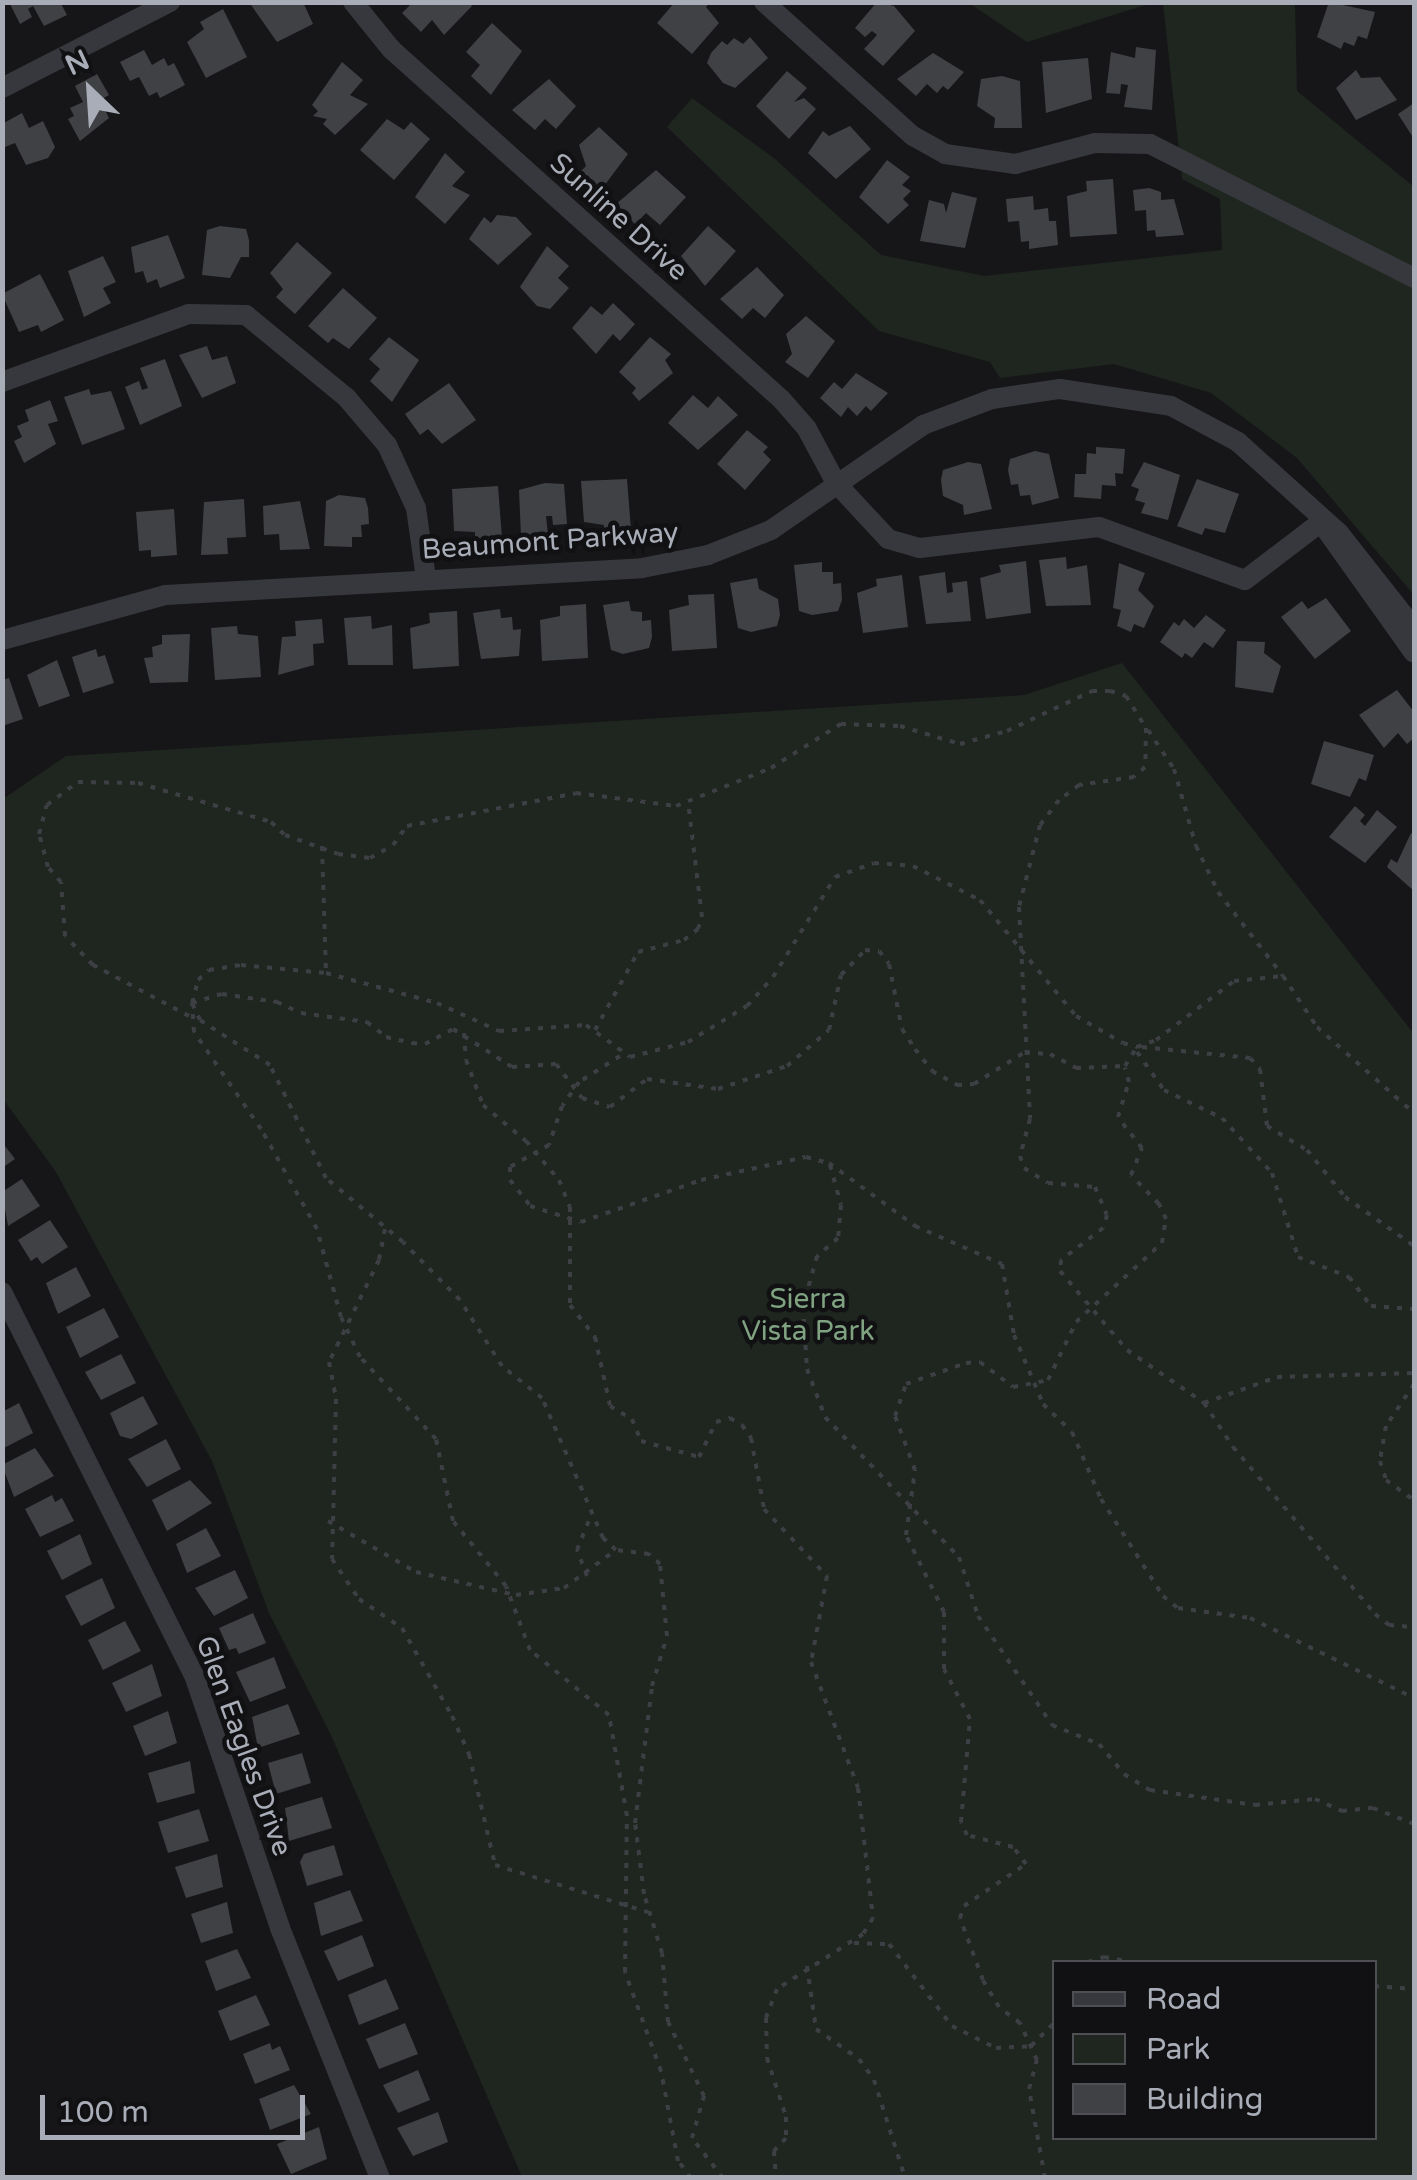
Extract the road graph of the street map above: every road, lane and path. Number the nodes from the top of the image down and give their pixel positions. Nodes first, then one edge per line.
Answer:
1 (170, 2) edge
2 (354, 2) edge
3 (764, 2) edge
4 (2, 88) edge
5 (1414, 278) edge
6 (2, 382) edge
7 (836, 483) junction
8 (1322, 522) junction
9 (426, 578) junction
10 (1414, 628) edge
11 (2, 640) edge
12 (1414, 653) edge
13 (1146, 728) junction
14 (688, 802) junction
15 (322, 846) junction
16 (1026, 963) junction
17 (326, 973) junction
18 (1283, 976) junction
19 (192, 1002) junction
20 (189, 1016) junction
21 (595, 1030) junction
22 (464, 1033) junction
23 (1137, 1047) junction
24 (1025, 1052) junction
25 (620, 1056) junction
26 (1125, 1066) junction
27 (573, 1090) junction
28 (1414, 1113) edge
29 (536, 1153) junction
30 (830, 1163) junction
31 (570, 1218) junction
32 (385, 1230) junction
33 (1414, 1246) edge
34 (2, 1292) edge
35 (1414, 1310) edge
36 (1092, 1313) junction
37 (344, 1323) junction
38 (1414, 1373) edge
39 (1414, 1384) edge
40 (1034, 1385) junction
41 (1204, 1403) junction
42 (1414, 1500) edge
43 (910, 1503) junction
44 (590, 1519) junction
45 (328, 1521) junction
46 (616, 1550) junction
47 (586, 1576) junction
48 (509, 1594) junction
49 (1414, 1627) edge
50 (1414, 1698) edge
51 (1414, 1824) edge
52 (623, 1900) junction
53 (648, 1912) junction
54 (850, 1944) junction
55 (1094, 1960) edge
56 (1121, 1960) edge
57 (807, 1966) junction
58 (1377, 1986) edge
59 (1414, 1989) edge
60 (1052, 2026) edge
61 (1031, 2046) junction
62 (380, 2178) edge
63 (691, 2178) edge
64 (723, 2178) edge
65 (776, 2178) edge
66 (905, 2178) edge
67 (1045, 2178) edge

1 - 4 street
2 - 7 street, Sunline Drive
3 - 5 street
6 - 9 street
7 - 8 street, Sunline Drive
7 - 8 street, Beaumont Parkway
7 - 9 street, Beaumont Parkway
8 - 10 street, Beaumont Parkway
8 - 12 street, Beaumont Parkway
9 - 11 street, Beaumont Parkway
13 - 14 path
13 - 16 path
13 - 18 path
14 - 15 path
14 - 21 path
15 - 17 path
15 - 20 path
16 - 23 path
16 - 24 path
16 - 25 path
17 - 19 path
17 - 21 path
18 - 23 path
18 - 28 path
19 - 20 path
19 - 22 path
19 - 32 path
20 - 37 path
21 - 25 path
22 - 27 path
22 - 29 path
23 - 26 path
23 - 33 path
23 - 35 path
24 - 26 path
24 - 27 path
24 - 36 path
25 - 27 path
26 - 36 path
27 - 29 path
29 - 31 path
29 - 31 path
30 - 31 path
30 - 40 path
30 - 43 path
31 - 54 path
32 - 37 path
32 - 44 path
34 - 62 street, Glen Eagles Drive
36 - 40 path
36 - 41 path
37 - 45 path
37 - 48 path
38 - 41 path
39 - 42 path
40 - 43 path
40 - 50 path
41 - 49 path
43 - 51 path
43 - 61 path
44 - 46 path
44 - 47 path
45 - 48 path
45 - 52 path
46 - 47 path
46 - 53 path
47 - 48 path
48 - 52 path
52 - 53 path
52 - 63 path
53 - 64 path
54 - 57 path
54 - 61 path
55 - 56 path
57 - 65 path
57 - 66 path
58 - 59 path
60 - 61 path
61 - 67 path

